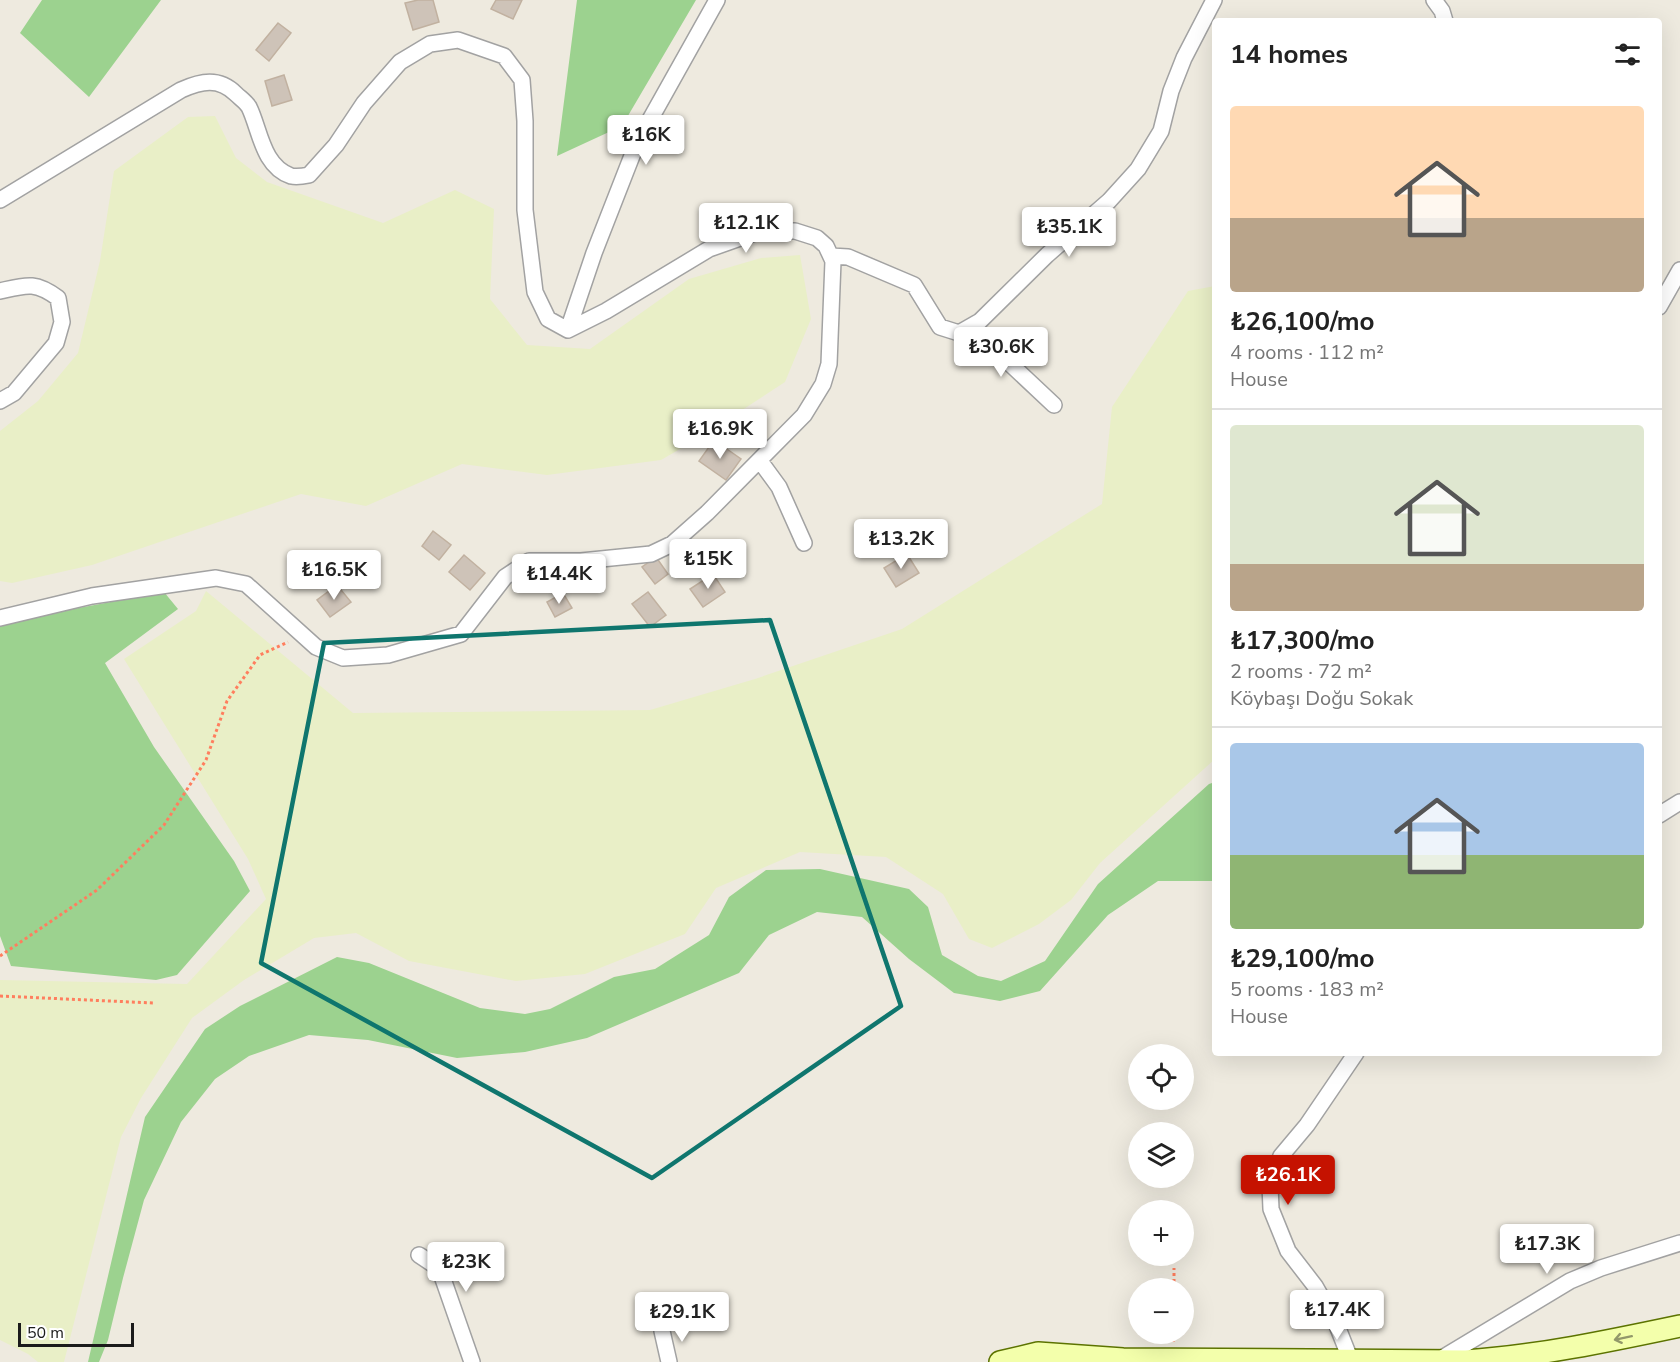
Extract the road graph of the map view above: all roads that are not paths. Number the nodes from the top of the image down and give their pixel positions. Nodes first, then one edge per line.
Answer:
1 (717, 0) edge
2 (1214, 0) edge
3 (1434, 0) edge
4 (1444, 18) edge
5 (0, 200) edge
6 (831, 256) junction
7 (1680, 270) edge
8 (0, 291) edge
9 (1662, 302) edge
10 (970, 327) junction
11 (567, 330) junction
12 (0, 401) edge
13 (1054, 405) dead end
14 (760, 461) junction
15 (804, 543) dead end
16 (0, 618) edge
17 (1680, 802) edge
18 (1662, 813) edge
19 (1354, 1056) edge
20 (1680, 1243) edge
21 (419, 1255) dead end
22 (1680, 1326) edge
23 (662, 1331) dead end
24 (1351, 1361) edge
25 (1437, 1361) edge
26 (472, 1362) edge
27 (669, 1362) edge
28 (1000, 1362) edge

1 - 11 street
2 - 10 street
3 - 4 street
5 - 11 street
6 - 10 street
6 - 11 street
6 - 14 street
7 - 9 street
8 - 12 street
10 - 13 street
14 - 15 street
14 - 16 street
17 - 18 street
19 - 24 street
20 - 25 street
21 - 26 street
22 -> 25 main road
23 - 27 street
24 - 25 main road
24 - 28 main road

